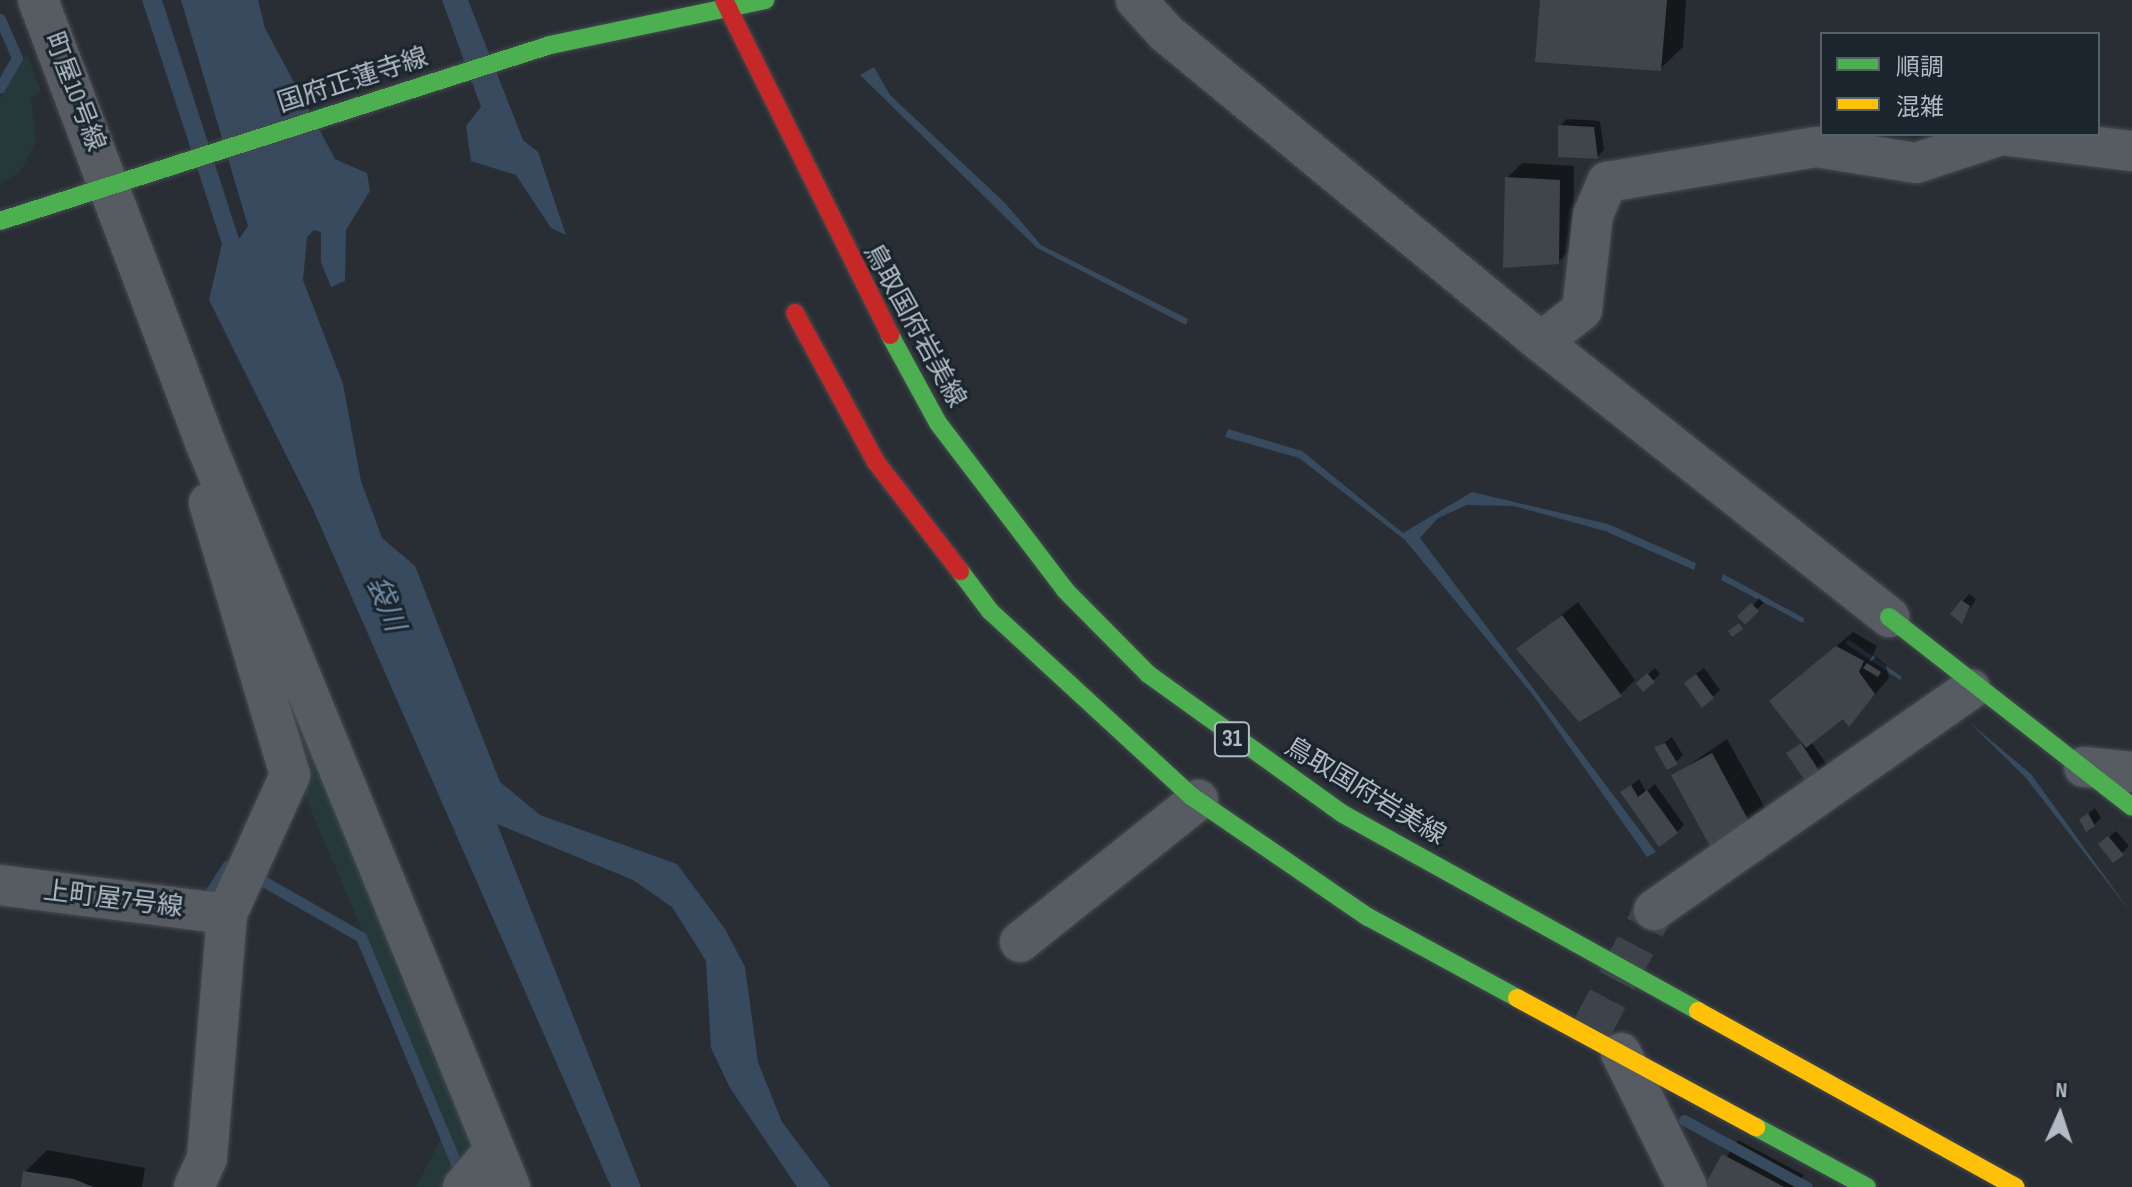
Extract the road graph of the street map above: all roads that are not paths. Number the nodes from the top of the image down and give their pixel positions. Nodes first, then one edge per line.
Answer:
1 (38, 0) edge
2 (60, 0) edge
3 (765, 0) edge
4 (1136, 0) edge
5 (726, 2) edge
6 (55, 42) junction
7 (1998, 136) edge
8 (2009, 136) edge
9 (2132, 151) edge
10 (110, 183) junction
11 (0, 221) edge
12 (795, 313) dead end
13 (1541, 342) junction
14 (207, 447) junction
15 (1889, 617) joint
16 (1971, 689) junction
17 (2084, 767) junction
18 (2132, 772) edge
19 (1198, 800) junction
20 (2132, 807) edge
21 (0, 885) edge
22 (1654, 910) tunnel mouth
23 (227, 914) junction
24 (1020, 942) dead end
25 (1621, 1053) junction
26 (493, 1152) junction
27 (194, 1187) edge
28 (463, 1187) edge
29 (510, 1187) edge
30 (1687, 1187) edge
31 (1867, 1187) edge
32 (2016, 1187) edge

1 - 6 street, 町屋10号線
2 - 6 street
3 - 5 main road, 国府正蓮寺線
4 - 13 street
5 - 10 main road, 国府正蓮寺線
5 - 32 main road, 鳥取国府岩美線 / 31
6 - 10 street, 町屋10号線
7 - 13 street
8 - 9 street
10 - 11 main road, 国府正蓮寺線
10 - 14 street, 町屋10号線
12 - 19 main road
13 - 15 street
14 - 23 street
14 - 26 street, 町屋10号線
15 - 16 main road
16 - 17 main road
16 - 22 street
17 - 18 street
17 - 20 main road
19 - 24 street
19 - 25 main road
21 - 23 street, 上町屋7号線
23 - 27 street
25 - 30 street
25 - 31 main road
26 - 28 street
26 - 29 street, 町屋10号線

